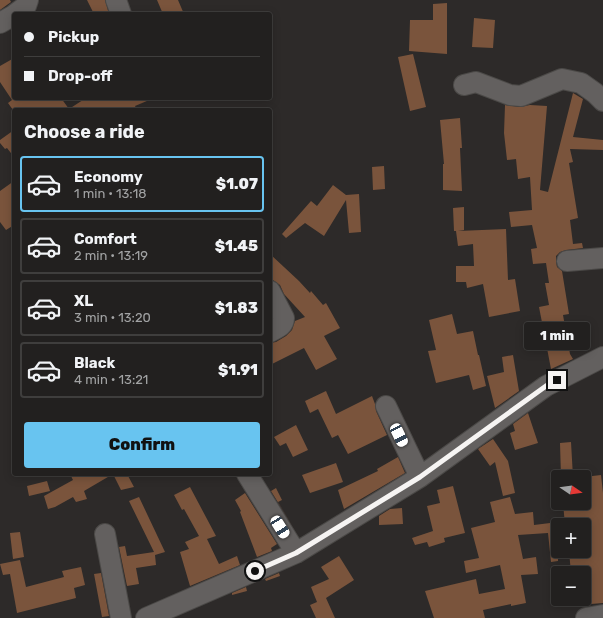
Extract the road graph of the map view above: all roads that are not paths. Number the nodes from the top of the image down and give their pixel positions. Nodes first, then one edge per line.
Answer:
1 (28, 0) edge
2 (116, 0) edge
3 (18, 12) edge
4 (120, 12) edge
5 (12, 16) edge
6 (0, 23) edge
7 (464, 85) dead end
8 (603, 101) edge
9 (603, 258) edge
10 (567, 261) dead end
11 (272, 296) edge
12 (272, 331) edge
13 (603, 357) edge
14 (386, 406) dead end
15 (248, 476) edge
16 (420, 477) junction
17 (105, 534) dead end
18 (296, 553) junction
19 (603, 615) edge
20 (121, 618) edge
21 (146, 618) edge
22 (586, 618) edge

1 - 3 street
2 - 4 street
5 - 6 street
7 - 8 street
9 - 10 street
11 - 12 street
13 - 16 street
14 - 16 street
15 - 18 street
16 - 18 street
17 - 20 street
18 - 21 street
19 - 22 street

